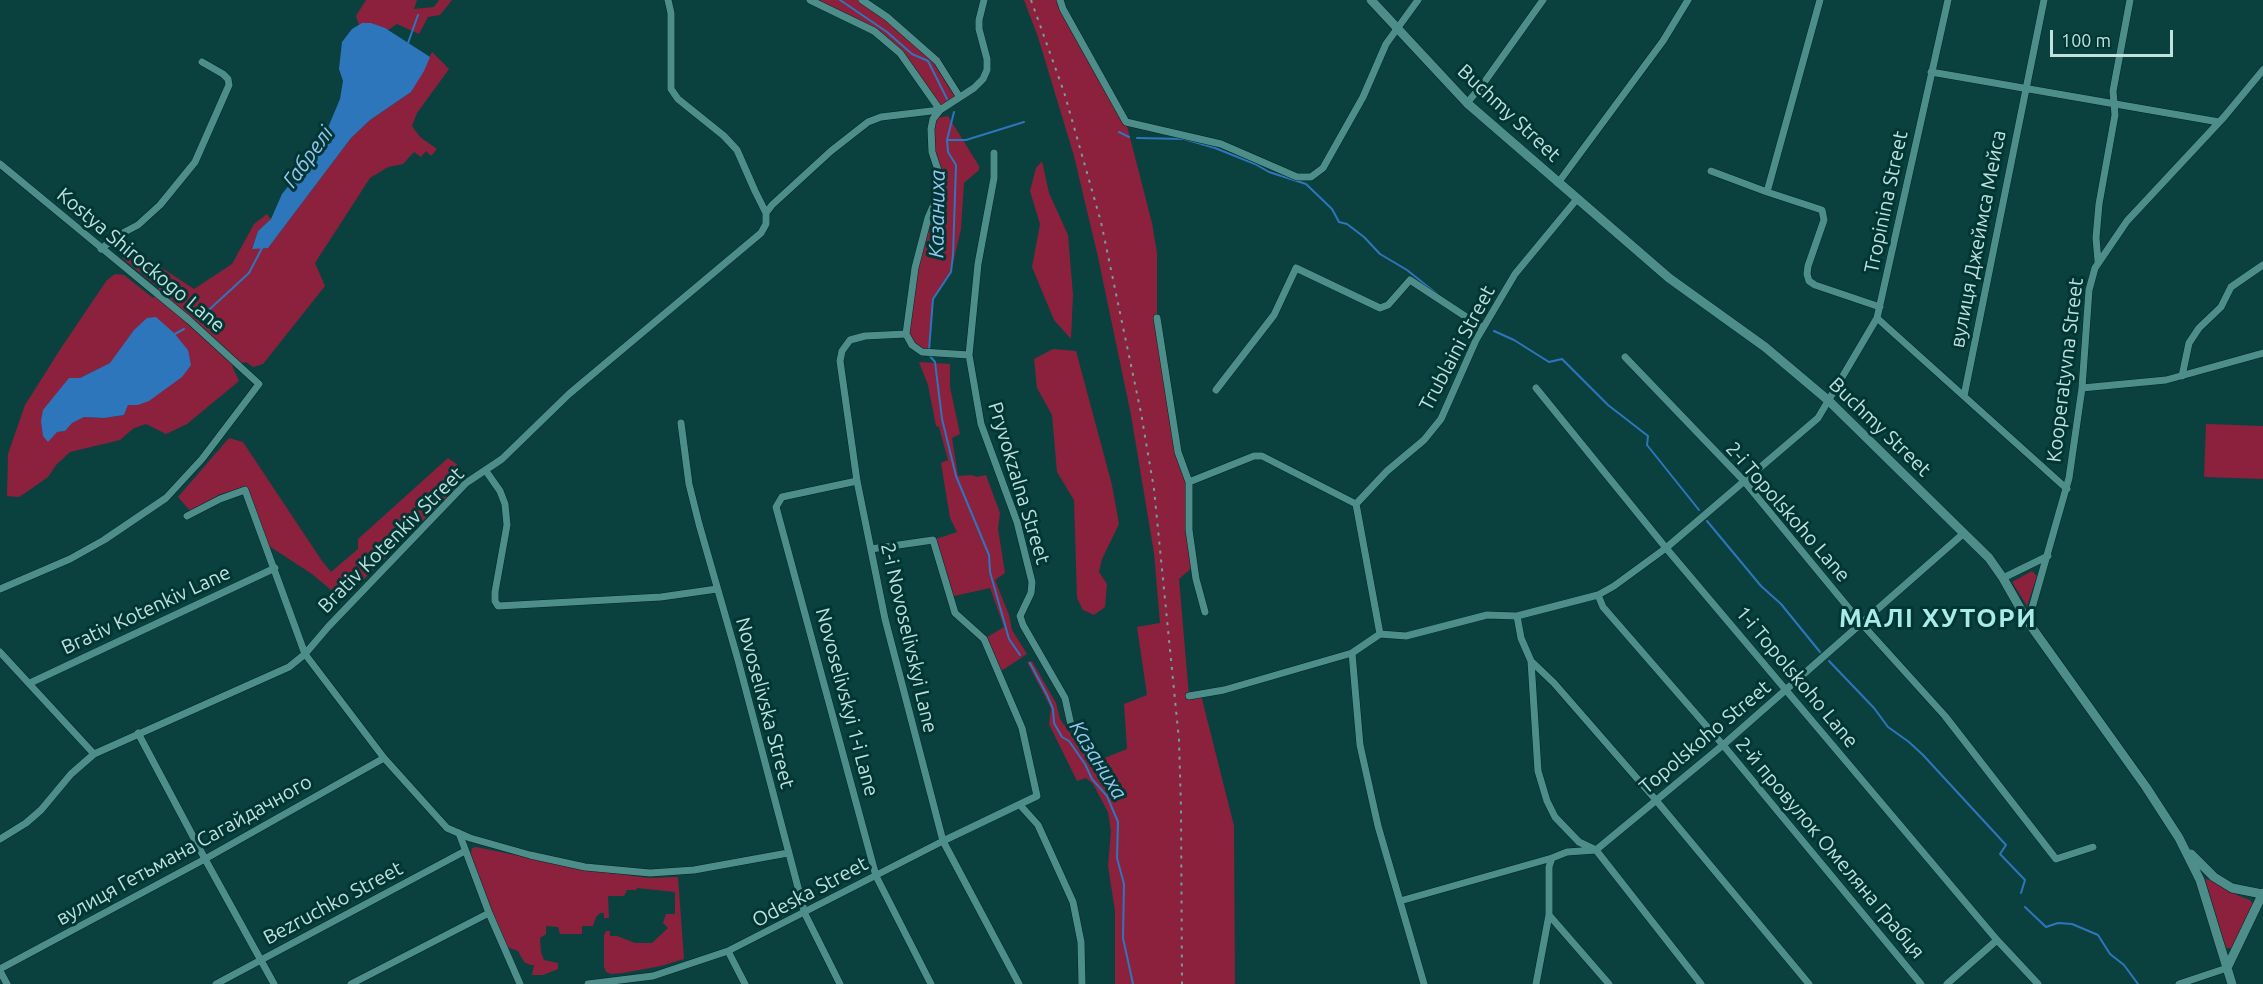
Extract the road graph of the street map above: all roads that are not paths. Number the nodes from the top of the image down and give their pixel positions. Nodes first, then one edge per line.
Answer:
1 (668, 0) edge
2 (810, 0) edge
3 (862, 0) edge
4 (984, 0) edge
5 (1060, 0) edge
6 (1371, 0) edge
7 (1418, 0) edge
8 (1544, 0) edge
9 (1688, 0) edge
10 (1820, 0) edge
11 (1948, 0) edge
12 (2044, 0) edge
13 (2130, 0) edge
14 (1398, 29) junction
15 (202, 62) dead end
16 (2263, 70) edge
17 (1931, 72) junction
18 (2025, 88) junction
19 (959, 96) junction
20 (2115, 102) junction
21 (1467, 103) junction
22 (940, 110) junction
23 (2219, 122) junction
24 (994, 153) dead end
25 (0, 164) edge
26 (1711, 171) dead end
27 (1558, 183) junction
28 (1767, 192) junction
29 (1577, 199) junction
30 (766, 213) junction
31 (101, 249) junction
32 (2098, 261) junction
33 (2263, 265) edge
34 (1881, 307) junction
35 (1157, 318) dead end
36 (1877, 318) junction
37 (1483, 328) junction
38 (906, 334) junction
39 (2263, 352) edge
40 (969, 355) junction
41 (1625, 357) dead end
42 (2182, 376) junction
43 (1536, 388) dead end
44 (2082, 388) junction
45 (1216, 390) dead end
46 (1964, 396) junction
47 (1829, 401) junction
48 (681, 423) dead end
49 (486, 471) junction
50 (858, 481) junction
51 (1744, 481) junction
52 (1189, 482) junction
53 (2067, 489) junction
54 (1356, 504) junction
55 (188, 516) dead end
56 (1964, 533) junction
57 (1666, 548) junction
58 (871, 549) junction
59 (2048, 556) junction
60 (275, 568) junction
61 (2003, 578) junction
62 (0, 589) edge
63 (717, 589) junction
64 (1598, 595) junction
65 (1205, 612) dead end
66 (1517, 616) junction
67 (2028, 622) junction
68 (1861, 623) junction
69 (1380, 634) junction
70 (0, 652) edge
71 (1352, 653) junction
72 (305, 654) junction
73 (1531, 661) junction
74 (30, 683) junction
75 (1786, 690) junction
76 (1189, 696) dead end
77 (138, 734) junction
78 (1723, 745) junction
79 (94, 754) junction
80 (384, 758) junction
81 (1101, 764) dead end
82 (1655, 799) junction
83 (1020, 805) junction
84 (459, 833) junction
85 (0, 838) edge
86 (2179, 838) junction
87 (943, 841) junction
88 (2093, 847) dead end
89 (1596, 850) junction
90 (465, 851) junction
91 (788, 853) junction
92 (1552, 858) junction
93 (205, 859) junction
94 (876, 876) junction
95 (2263, 893) edge
96 (1400, 901) junction
97 (489, 913) junction
98 (805, 914) junction
99 (1549, 915) junction
100 (1997, 940) junction
101 (728, 951) junction
102 (262, 959) junction
103 (2227, 968) junction
104 (0, 970) edge
105 (653, 976) junction
106 (7, 984) edge
107 (216, 984) edge
108 (274, 984) edge
109 (351, 984) edge
110 (520, 984) edge
111 (588, 984) edge
112 (657, 984) edge
113 (745, 984) edge
114 (840, 984) edge
115 (931, 984) edge
116 (1019, 984) edge
117 (1082, 984) edge
118 (1424, 984) edge
119 (1536, 984) edge
120 (1609, 984) edge
121 (1701, 984) edge
122 (1809, 984) edge
123 (1921, 984) edge
124 (1947, 984) edge
125 (2038, 984) edge
126 (2179, 984) edge
127 (2232, 984) edge

1 - 30 street
2 - 22 street
3 - 19 street
4 - 19 street
5 - 14 street
6 - 14 street, Buchmy Street
7 - 14 street
8 - 21 street
9 - 27 street
10 - 28 street
11 - 17 street, Tropinina Street
12 - 18 street, вулиця Джеймса Мейса
13 - 20 street
14 - 21 street, Buchmy Street
15 - 31 street
16 - 23 street, Kooperatyvna Street
17 - 18 street
17 - 34 street, Tropinina Street
18 - 20 street
18 - 46 street, вулиця Джеймса Мейса
19 - 22 street
20 - 23 street
20 - 32 street
21 - 27 street, Buchmy Street
22 - 30 street, Brativ Kotenkiv Street
22 - 38 street
23 - 32 street, Kooperatyvna Street
24 - 40 street, Pryvokzalna Street
25 - 31 street, Kostya Shirockogo Lane
26 - 28 street
27 - 29 street, Buchmy Street
28 - 34 street
29 - 37 street, Trublaini Street
29 - 47 street, Buchmy Street
30 - 49 street, Brativ Kotenkiv Street
31 - 62 street, Kostya Shirockogo Lane
32 - 44 street, Kooperatyvna Street
33 - 42 street
34 - 36 street, Tropinina Street
35 - 52 street
36 - 46 street, вулиця Джеймса Мейса
36 - 47 street, Tropinina Street
37 - 45 street
37 - 54 street, Trublaini Street
38 - 40 street
38 - 50 street, 2-i Novoselivskyi Lane
39 - 42 street
40 - 81 street, Pryvokzalna Street
41 - 51 street, 2-i Topolskoho Lane
42 - 44 street
43 - 57 street, 1-i Topolskoho Lane
44 - 53 street, Kooperatyvna Street
46 - 53 street, вулиця Джеймса Мейса
47 - 51 street, Tropinina Street
47 - 56 street, Buchmy Street
48 - 63 street, Novoselivska Street
49 - 63 street
49 - 72 street, Brativ Kotenkiv Street
50 - 58 street, 2-i Novoselivskyi Lane
50 - 94 street, Novoselivskyi 1-i Lane
51 - 57 street, Tropinina Street
51 - 68 street, 2-i Topolskoho Lane
52 - 54 street
52 - 65 street
53 - 59 street, Kooperatyvna Street
54 - 69 street
55 - 60 street
56 - 61 street, Buchmy Street
56 - 68 street, Topolskoho Street
57 - 64 street, Tropinina Street
57 - 75 street, 1-i Topolskoho Lane
58 - 83 street, Odeska Street
58 - 87 street, 2-i Novoselivskyi Lane
59 - 61 street
59 - 67 street, Kooperatyvna Street
60 - 72 street
60 - 74 street, Brativ Kotenkiv Lane
61 - 67 street, Buchmy Street
63 - 91 street, Novoselivska Street
64 - 66 street, Tropinina Street
64 - 78 street, 2-й провулок Омеляна Грабця
66 - 69 street, Tropinina Street
66 - 73 street
67 - 86 street, Buchmy Street
68 - 75 street, Topolskoho Street
68 - 88 street, 2-i Topolskoho Lane
69 - 71 street
70 - 74 street
71 - 76 street
71 - 96 street
72 - 77 street, Brativ Kotenkiv Street
72 - 80 street
73 - 82 street
73 - 89 street
74 - 79 street
75 - 78 street, Topolskoho Street
75 - 100 street, 1-i Topolskoho Lane
77 - 79 street, Brativ Kotenkiv Street
77 - 93 street
78 - 82 street, Topolskoho Street
78 - 123 street, 2-й провулок Омеляна Грабця
79 - 85 street, Brativ Kotenkiv Street
80 - 84 street
80 - 93 street, вулиця Гетьмана Сагайдачного
82 - 89 street, Topolskoho Street
82 - 122 street
83 - 87 street, Odeska Street
83 - 117 street
84 - 90 street
84 - 91 street
86 - 95 street
86 - 103 street, Buchmy Street
87 - 94 street, Odeska Street
87 - 116 street, 2-i Novoselivskyi Lane
89 - 92 street
89 - 121 street
90 - 97 street
90 - 102 street, Bezruchko Street
91 - 98 street, Novoselivska Street
92 - 96 street
92 - 99 street
93 - 102 street
93 - 104 street, вулиця Гетьмана Сагайдачного
94 - 98 street, Odeska Street
94 - 115 street, Novoselivskyi 1-i Lane
95 - 103 street
96 - 118 street
97 - 109 street
97 - 110 street
98 - 101 street, Odeska Street
98 - 114 street, Novoselivska Street
99 - 119 street
99 - 120 street
100 - 124 street
100 - 125 street, 1-i Topolskoho Lane
101 - 105 street, Odeska Street
101 - 113 street
102 - 107 street, Bezruchko Street
102 - 108 street
103 - 126 street
103 - 127 street, Buchmy Street
104 - 106 street
105 - 111 street, Odeska Street
105 - 112 street

